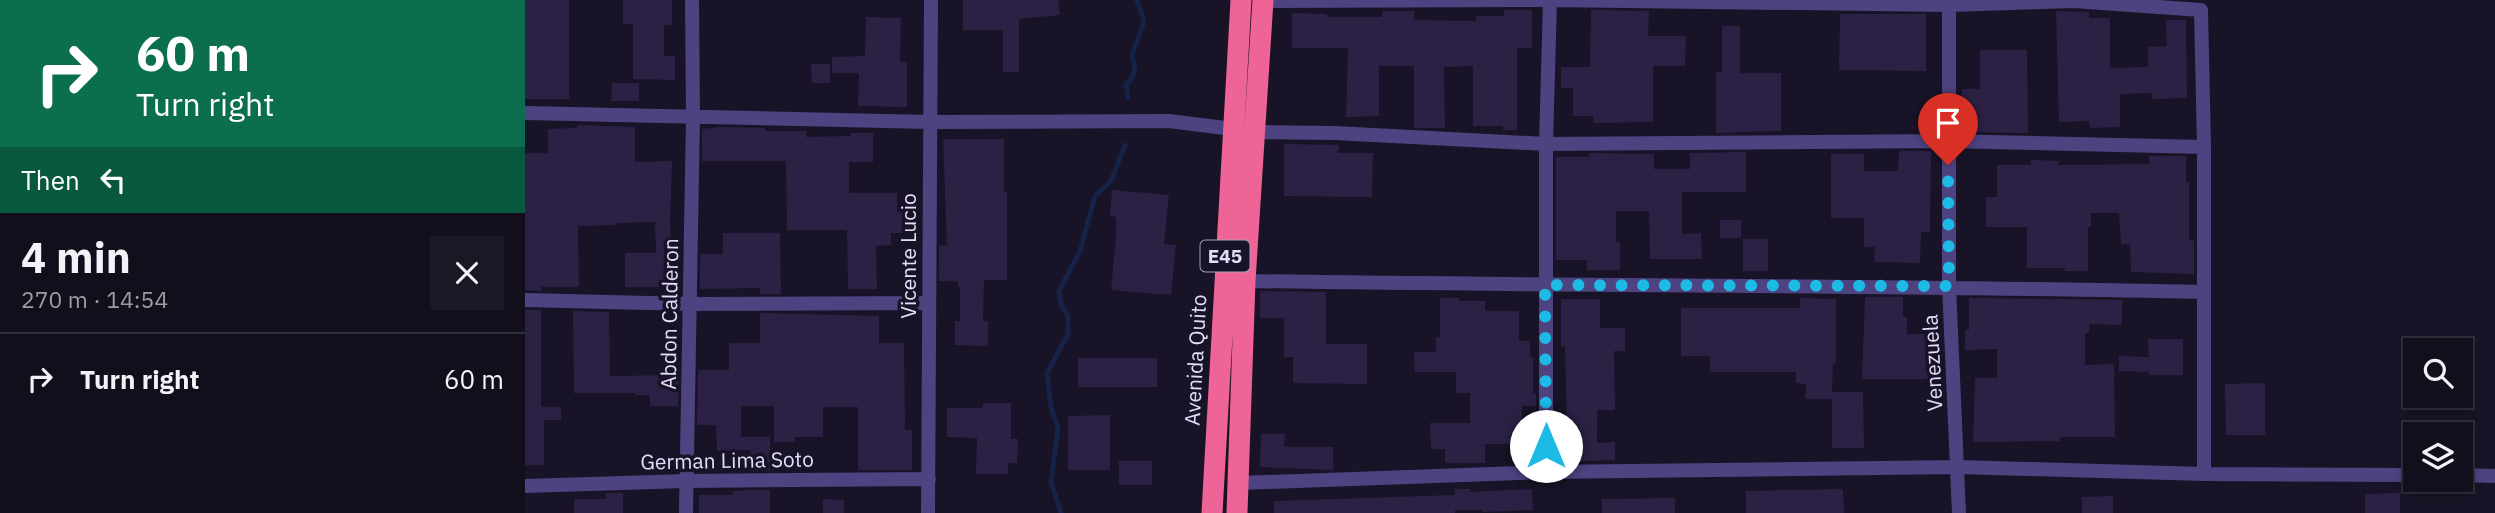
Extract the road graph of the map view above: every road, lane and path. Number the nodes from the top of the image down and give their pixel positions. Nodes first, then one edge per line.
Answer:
1 (692, 0) edge
2 (931, 0) edge
3 (1241, 0) edge
4 (1550, 0) edge
5 (1263, 1) edge
6 (1949, 3) edge
7 (525, 113) edge
8 (693, 117) junction
9 (930, 122) junction
10 (1233, 129) junction
11 (1256, 132) junction
12 (1948, 141) junction
13 (1546, 144) junction
14 (2204, 147) junction
15 (1245, 281) junction
16 (1545, 285) junction
17 (1949, 286) junction
18 (2203, 292) junction
19 (525, 300) edge
20 (929, 303) junction
21 (690, 304) junction
22 (1959, 467) junction
23 (1546, 472) junction
24 (2204, 474) junction
25 (2403, 475) edge
26 (2473, 475) edge
27 (2495, 476) edge
28 (929, 479) junction
29 (686, 481) junction
30 (1239, 483) junction
31 (525, 486) edge
32 (686, 513) edge
33 (928, 513) edge
34 (1212, 513) edge
35 (1237, 513) edge
36 (1959, 513) edge

1 - 8 street, Abdon Calderon
2 - 9 street, Vicente Lucio
3 - 10 highway, Avenida Quito / E45
4 - 5 street
4 - 6 street
4 - 13 street
5 - 11 highway, E45
6 - 12 street, Venezuela
6 - 14 street
7 - 8 street
8 - 9 street
8 - 21 street, Abdon Calderon
9 - 10 street
9 - 20 street, Vicente Lucio
10 - 34 highway, Avenida Quito / E45
11 - 13 street
11 - 15 highway, E45
12 - 13 street
12 - 14 street
12 - 17 street, Venezuela
13 - 16 street
14 - 18 street
15 - 16 street
15 - 30 highway, E45
16 - 17 street
16 - 23 street
17 - 18 street
17 - 22 street, Venezuela
18 - 24 street
19 - 21 street
20 - 21 street
20 - 28 street, Vicente Lucio
21 - 29 street, Abdon Calderon
22 - 23 street
22 - 24 street
22 - 36 street, Venezuela
23 - 30 street
24 - 25 street
26 - 27 street
28 - 29 street, German Lima Soto
28 - 33 street, Vicente Lucio
29 - 31 street, German Lima Soto
29 - 32 street, Abdon Calderon
30 - 35 highway, E45

